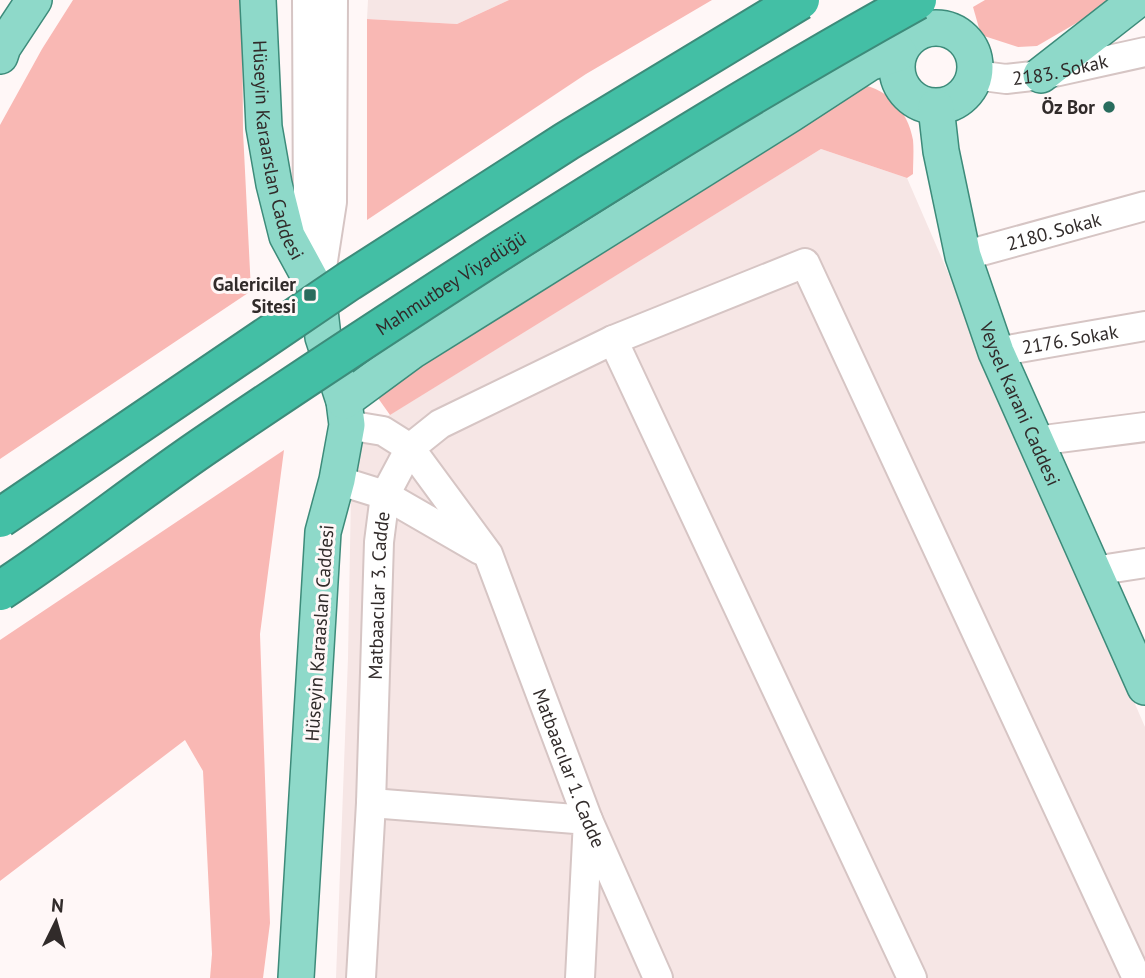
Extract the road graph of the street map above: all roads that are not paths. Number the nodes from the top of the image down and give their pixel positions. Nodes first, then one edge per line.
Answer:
1 (34, 0) edge
2 (258, 0) edge
3 (307, 0) edge
4 (333, 0) edge
5 (800, 0) edge
6 (1137, 0) edge
7 (923, 10) edge
8 (1, 45) edge
9 (1145, 52) edge
10 (899, 53) junction
11 (975, 75) junction
12 (1041, 75) junction
13 (936, 107) junction
14 (1145, 206) edge
15 (963, 257) junction
16 (318, 292) junction
17 (1145, 326) edge
18 (613, 340) junction
19 (996, 352) junction
20 (345, 413) junction
21 (1145, 427) edge
22 (1036, 441) junction
23 (411, 449) junction
24 (337, 480) junction
25 (385, 495) junction
26 (0, 518) edge
27 (488, 554) junction
28 (1145, 563) edge
29 (1094, 571) junction
30 (0, 592) edge
31 (1145, 687) edge
32 (370, 803) junction
33 (587, 820) junction
34 (296, 978) edge
35 (361, 978) edge
36 (580, 978) edge
37 (658, 978) edge
38 (912, 978) edge
39 (1137, 978) edge

1 - 8 main road
2 - 16 main road, Hüseyin Karaarslan Caddesi
3 - 16 street
4 - 16 street
5 - 26 highway, bridge
6 - 12 main road
7 - 10 main road
7 - 11 main road
7 - 30 highway, Mahmutbey Viyadüğü, bridge
9 - 12 street, 2183. Sokak
10 - 13 main road
10 - 20 main road
11 - 12 street, 2183. Sokak
11 - 13 main road
13 - 15 main road, Veysel Karani Caddesi
14 - 15 street, 2180. Sokak
15 - 19 main road, Veysel Karani Caddesi
16 - 20 main road, Hüseyin Karaaslan Caddesi
17 - 19 street, 2176. Sokak
18 - 23 street, Matbaacılar 3. Cadde
18 - 38 street
18 - 39 street, Matbaacılar 3. Cadde
19 - 22 main road, Veysel Karani Caddesi
20 - 23 street, Matbaacılar 1. Cadde
20 - 24 main road, Hüseyin Karaaslan Caddesi
21 - 22 street
22 - 29 main road, Veysel Karani Caddesi
23 - 25 street, Matbaacılar 3. Cadde
23 - 27 street, Matbaacılar 1. Cadde
24 - 25 street
24 - 34 main road, Hüseyin Karaaslan Caddesi
25 - 27 street
25 - 32 street, Matbaacılar 3. Cadde
27 - 33 street, Matbaacılar 1. Cadde
28 - 29 street
29 - 31 main road, Veysel Karani Caddesi
32 - 33 street
32 - 35 street, Matbaacılar 3. Cadde
33 - 36 street
33 - 37 street, Matbaacılar 1. Cadde

